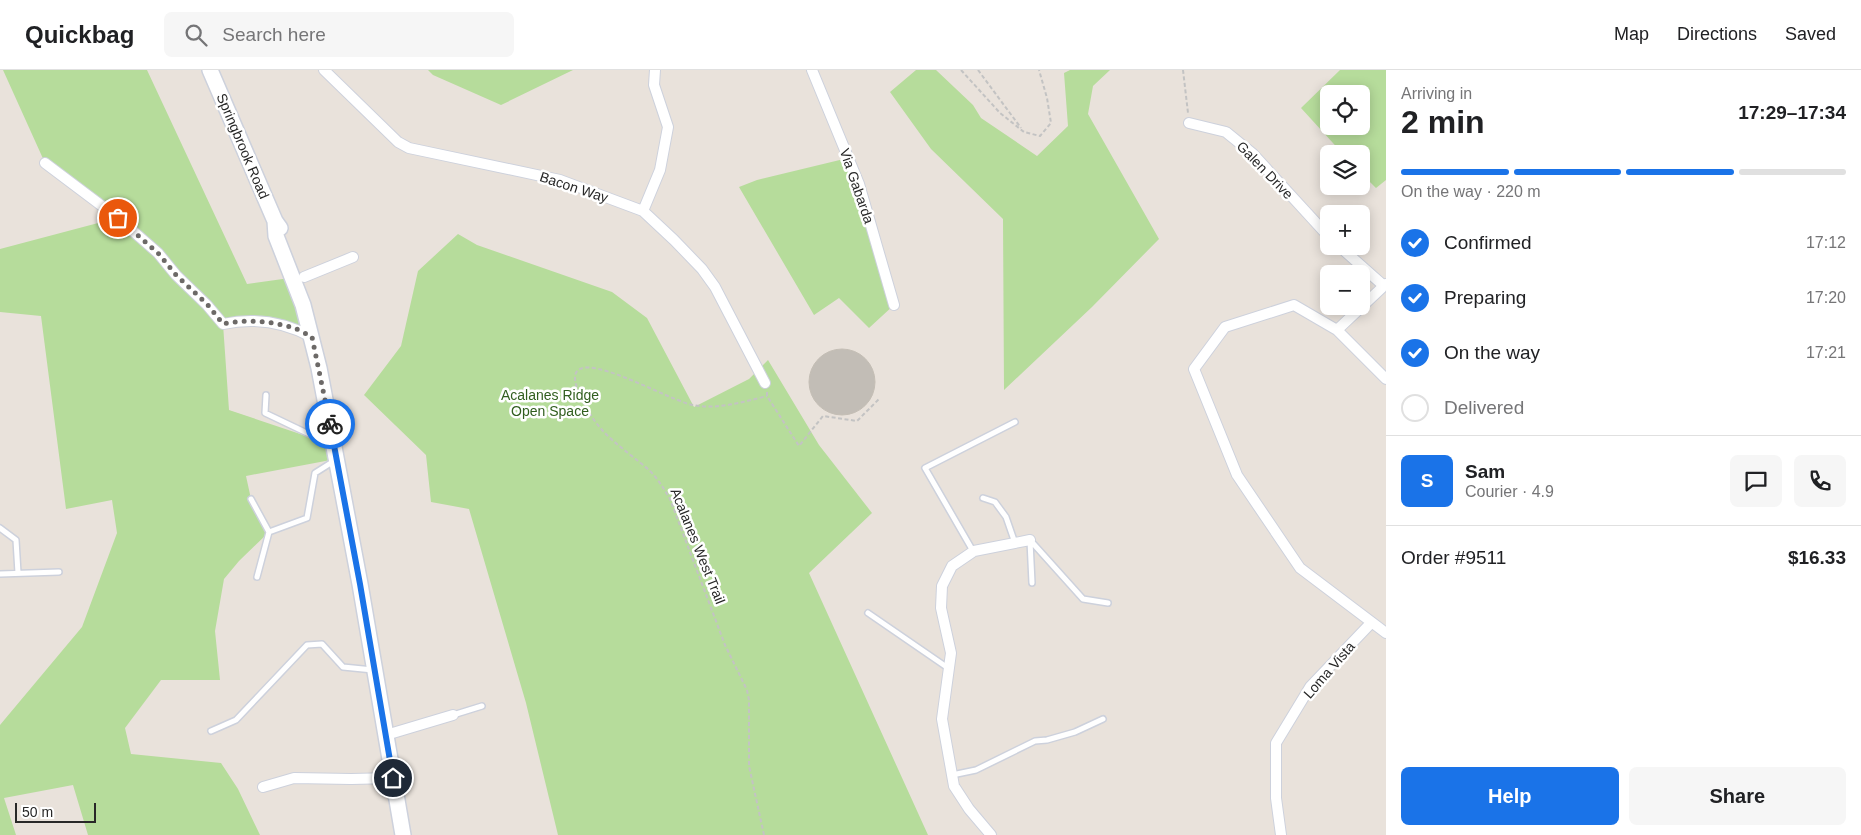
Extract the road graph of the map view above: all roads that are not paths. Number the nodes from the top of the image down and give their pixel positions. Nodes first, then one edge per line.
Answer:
1 (210, 70) edge
2 (324, 70) edge
3 (655, 70) edge
4 (812, 70) edge
5 (1189, 123) road end
6 (45, 162) dead end
7 (643, 211) junction
8 (275, 221) junction
9 (1320, 227) edge
10 (1350, 255) edge
11 (353, 258) dead end
12 (304, 277) junction
13 (1385, 285) edge
14 (894, 305) dead end
15 (308, 318) junction
16 (1337, 330) junction
17 (312, 337) junction
18 (1386, 379) edge
19 (765, 382) dead end
20 (266, 395) dead end
21 (1015, 422) dead end
22 (335, 452) junction
23 (983, 498) dead end
24 (252, 499) dead end
25 (0, 528) edge
26 (269, 532) junction
27 (1030, 540) junction
28 (1015, 543) junction
29 (974, 552) junction
30 (59, 572) dead end
31 (18, 573) junction
32 (0, 574) edge
33 (257, 577) dead end
34 (1032, 583) dead end
35 (1108, 603) dead end
36 (868, 613) dead end
37 (1371, 623) junction
38 (1386, 633) edge
39 (949, 669) junction
40 (375, 670) junction
41 (482, 706) dead end
42 (453, 715) joint
43 (1103, 719) dead end
44 (211, 731) dead end
45 (386, 735) junction
46 (952, 775) junction
47 (393, 778) junction
48 (263, 787) dead end
49 (403, 835) edge
50 (991, 835) edge
51 (1281, 835) edge

1 - 8 street, Springbrook Road
2 - 7 street, Bacon Way
3 - 7 street
4 - 14 street, Via Gabarda
5 - 9 street, Galen Drive
6 - 17 street
7 - 19 street, Bacon Way
8 - 12 street, Springbrook Road
8 - 15 street, Springbrook Road
10 - 13 street
11 - 12 street
12 - 15 street, Springbrook Road
13 - 16 street
15 - 17 street, Springbrook Road
16 - 18 street
16 - 37 street
17 - 22 street, Springbrook Road
20 - 22 lane
21 - 29 lane
22 - 26 lane
22 - 40 street, Springbrook Road
23 - 28 lane
24 - 26 lane
25 - 31 lane
26 - 33 lane
27 - 28 street
27 - 34 lane
27 - 35 lane
28 - 29 street
29 - 39 street
30 - 31 lane
31 - 32 lane
36 - 39 lane
37 - 38 street
37 - 51 street, Loma Vista
39 - 46 street
40 - 44 lane
40 - 45 street, Springbrook Road
41 - 42 lane
42 - 45 street
43 - 46 lane
45 - 47 street, Springbrook Road
46 - 50 street
47 - 48 street
47 - 49 street, Springbrook Road

